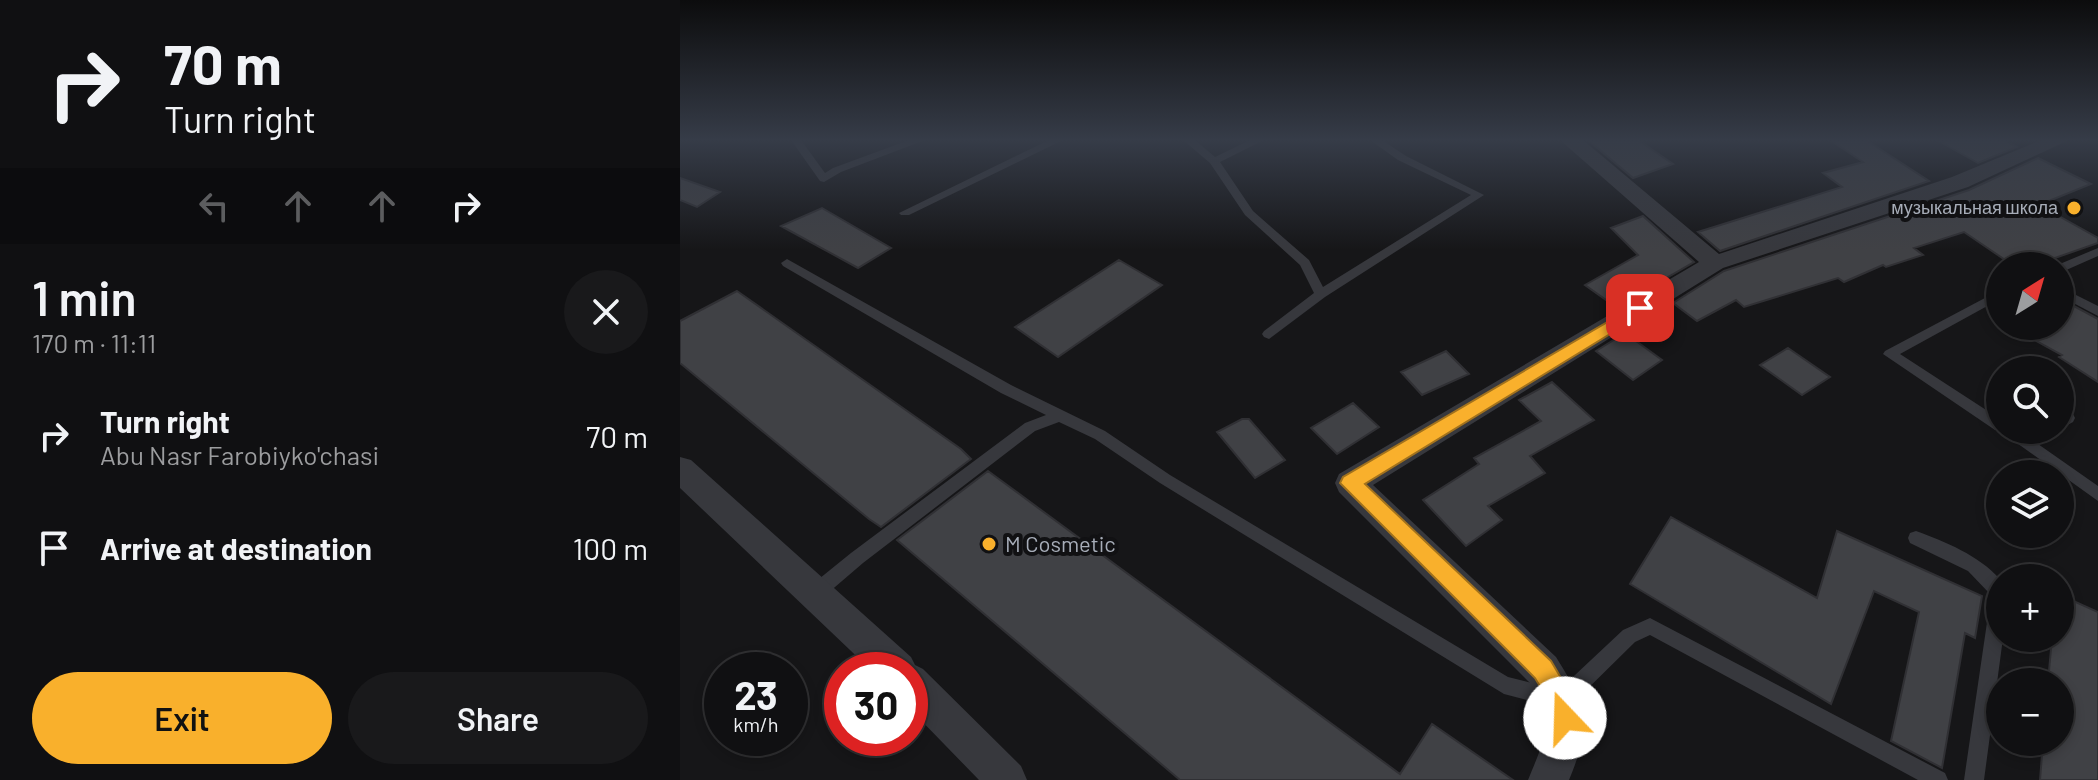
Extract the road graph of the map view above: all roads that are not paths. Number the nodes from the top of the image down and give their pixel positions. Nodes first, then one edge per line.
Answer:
1 (982, 176) edge
2 (1224, 176) edge
3 (1440, 176) edge
4 (1613, 176) edge
5 (1973, 176) edge
6 (905, 213) dead end
7 (2098, 252) edge
8 (2074, 262) edge
9 (787, 263) dead end
10 (1715, 263) junction
11 (1321, 294) junction
12 (2074, 299) edge
13 (1986, 302) edge
14 (2098, 312) edge
15 (1269, 334) dead end
16 (1060, 416) junction
17 (1986, 417) edge
18 (2027, 444) edge
19 (680, 469) edge
20 (2098, 494) edge
21 (1916, 538) dead end
22 (1986, 574) edge
23 (815, 593) junction
24 (879, 652) edge
25 (1992, 652) edge
26 (928, 700) edge
27 (1562, 700) junction
28 (1007, 780) edge
29 (1548, 780) edge
30 (1938, 780) edge
31 (1974, 780) edge

1 - 6 lane
2 - 11 lane
3 - 11 lane
4 - 10 street
5 - 10 street
7 - 8 lane
9 - 16 lane
10 - 27 street
11 - 15 lane
12 - 14 lane
13 - 17 lane
16 - 23 lane
16 - 27 lane
18 - 20 lane
19 - 23 street
21 - 22 lane
23 - 24 street
25 - 31 lane
26 - 28 street
27 - 29 street
27 - 30 lane

